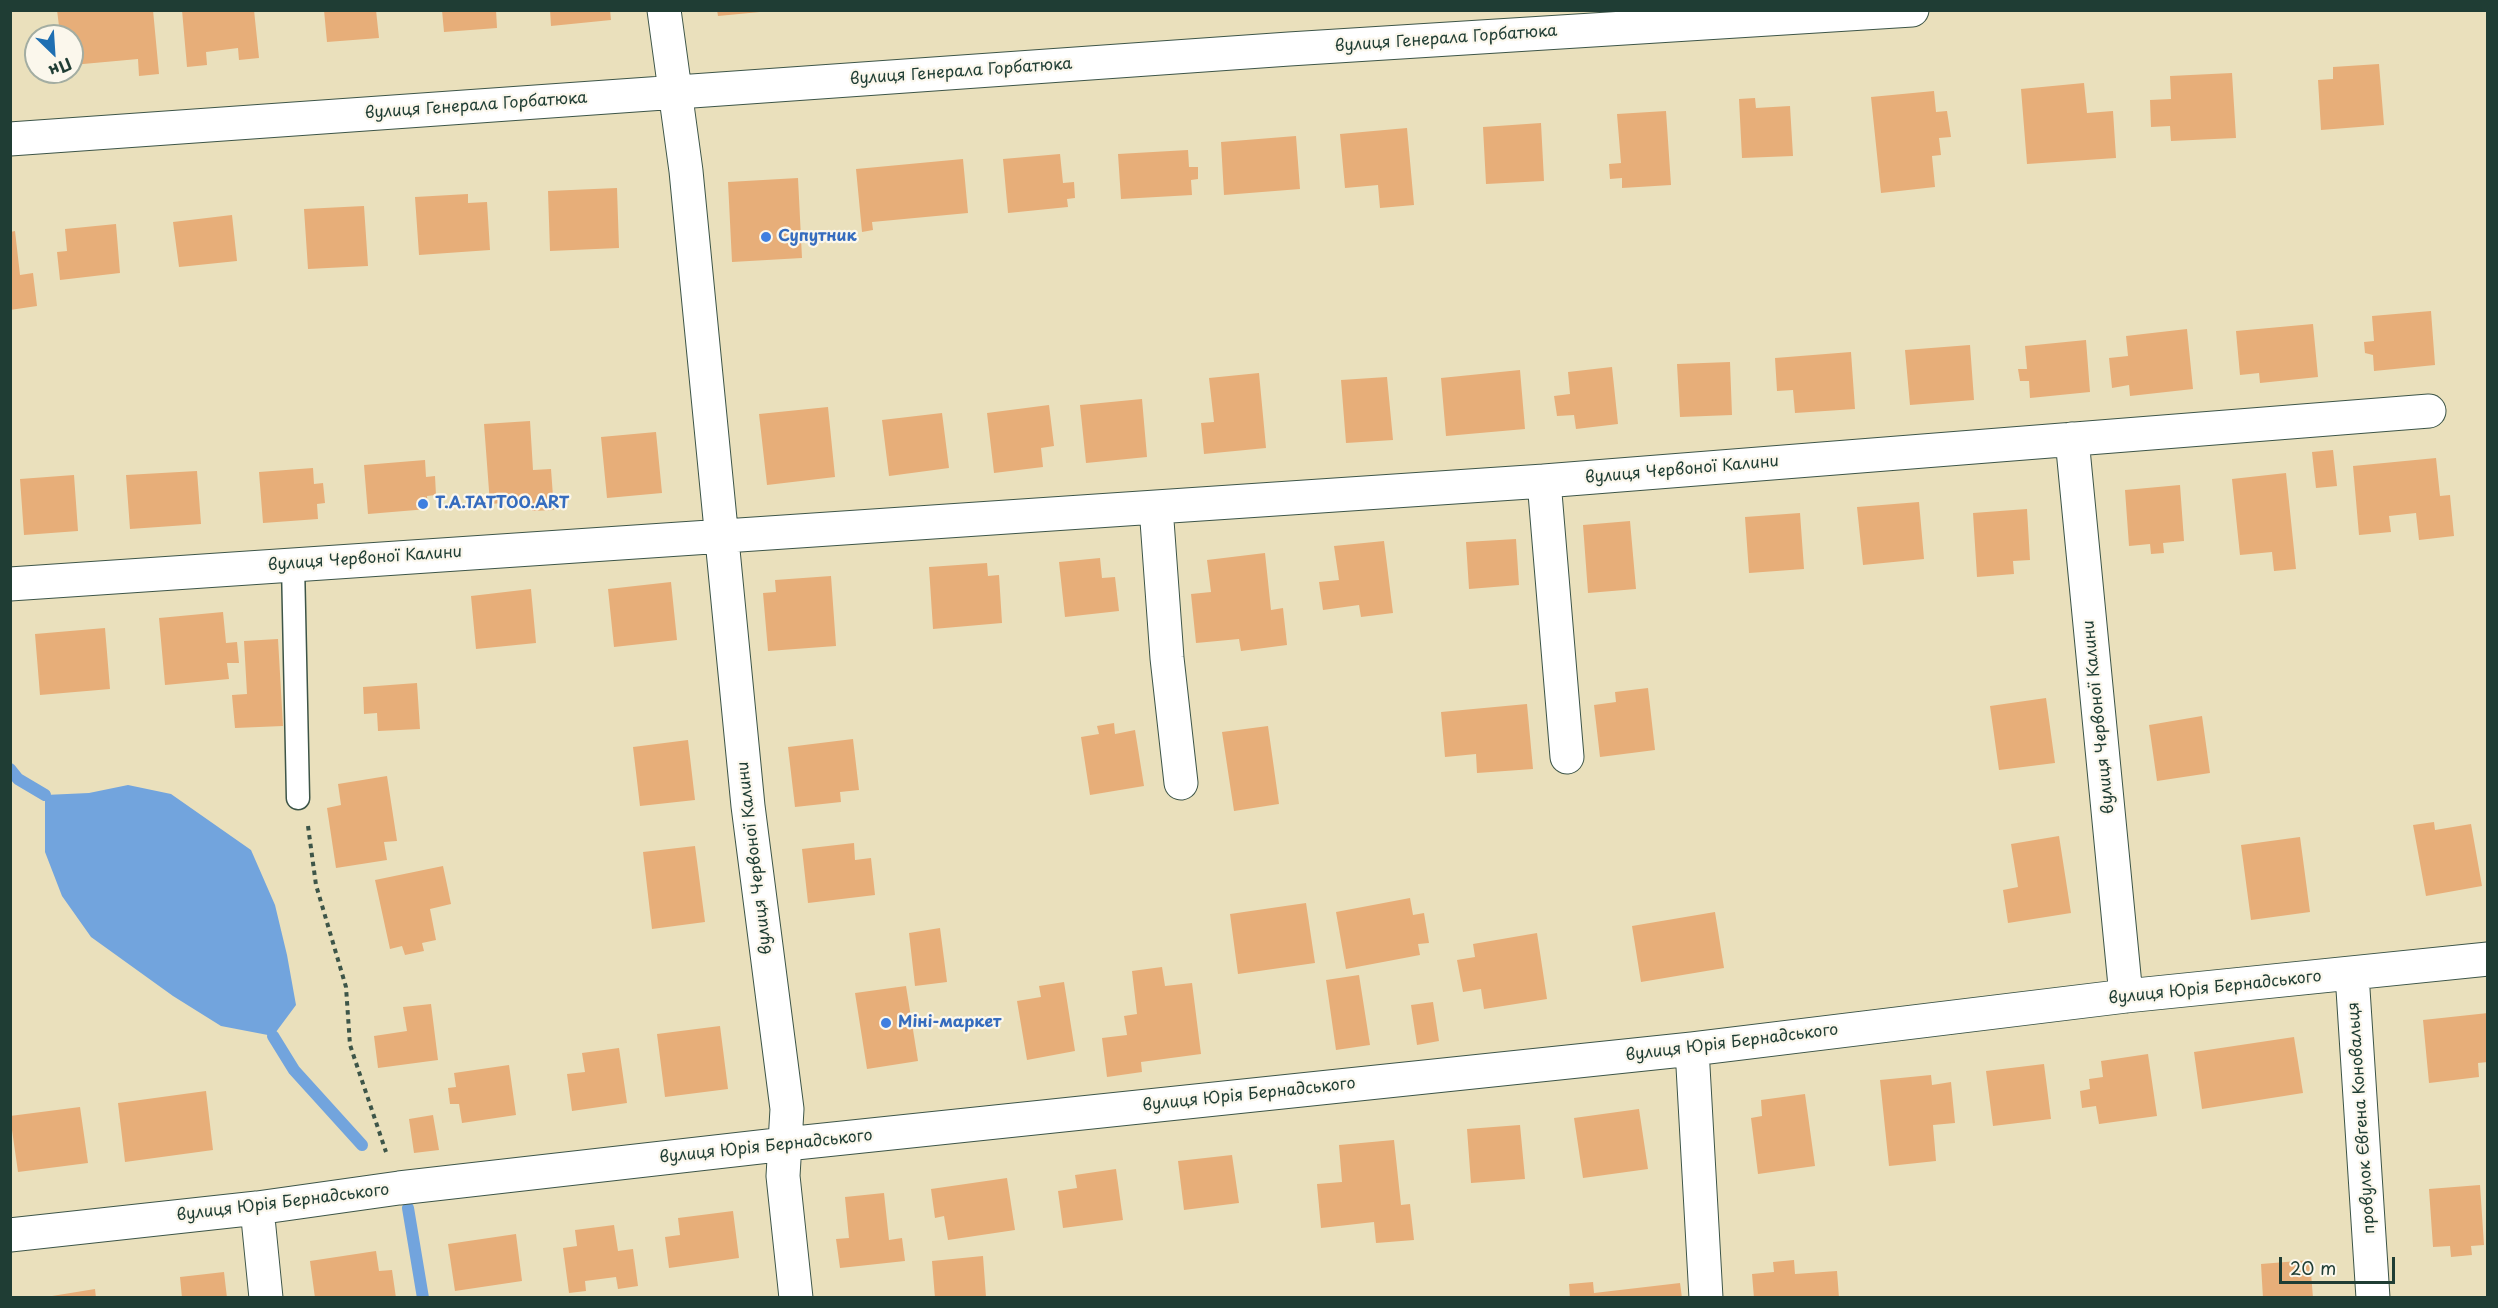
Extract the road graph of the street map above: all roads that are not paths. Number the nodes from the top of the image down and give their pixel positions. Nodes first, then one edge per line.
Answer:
1 (664, 10) edge
2 (1912, 10) edge
3 (677, 92) junction
4 (10, 139) edge
5 (2429, 411) dead end
6 (2072, 439) junction
7 (1544, 481) junction
8 (1156, 507) junction
9 (720, 535) junction
10 (293, 564) junction
11 (10, 584) edge
12 (1567, 757) dead end
13 (1181, 783) dead end
14 (298, 798) road end
15 (2487, 959) edge
16 (2352, 974) junction
17 (2126, 996) junction
18 (1692, 1049) junction
19 (786, 1144) junction
20 (257, 1208) junction
21 (10, 1235) edge
22 (266, 1298) edge
23 (796, 1298) edge
24 (1706, 1298) edge
25 (2373, 1298) edge

1 - 3 street
2 - 3 street, вулиця Генерала Горбатюка
3 - 4 street, вулиця Генерала Горбатюка
3 - 9 street
5 - 6 street, вулиця Червоної Калини
6 - 7 street, вулиця Червоної Калини
6 - 17 street, вулиця Червоної Калини
7 - 8 street, вулиця Червоної Калини
7 - 12 street
8 - 9 street, вулиця Червоної Калини
8 - 13 street
9 - 10 street, вулиця Червоної Калини
9 - 19 street, вулиця Червоної Калини
10 - 11 street, вулиця Червоної Калини
10 - 14 lane
15 - 16 street, вулиця Юрія Бернадського
16 - 17 street, вулиця Юрія Бернадського
16 - 25 street, провулок Євгена Коновальця
17 - 18 street, вулиця Юрія Бернадського
18 - 19 street, вулиця Юрія Бернадського
18 - 24 street
19 - 20 street, вулиця Юрія Бернадського
19 - 23 street, вулиця Червоної Калини
20 - 21 street, вулиця Юрія Бернадського
20 - 22 street

